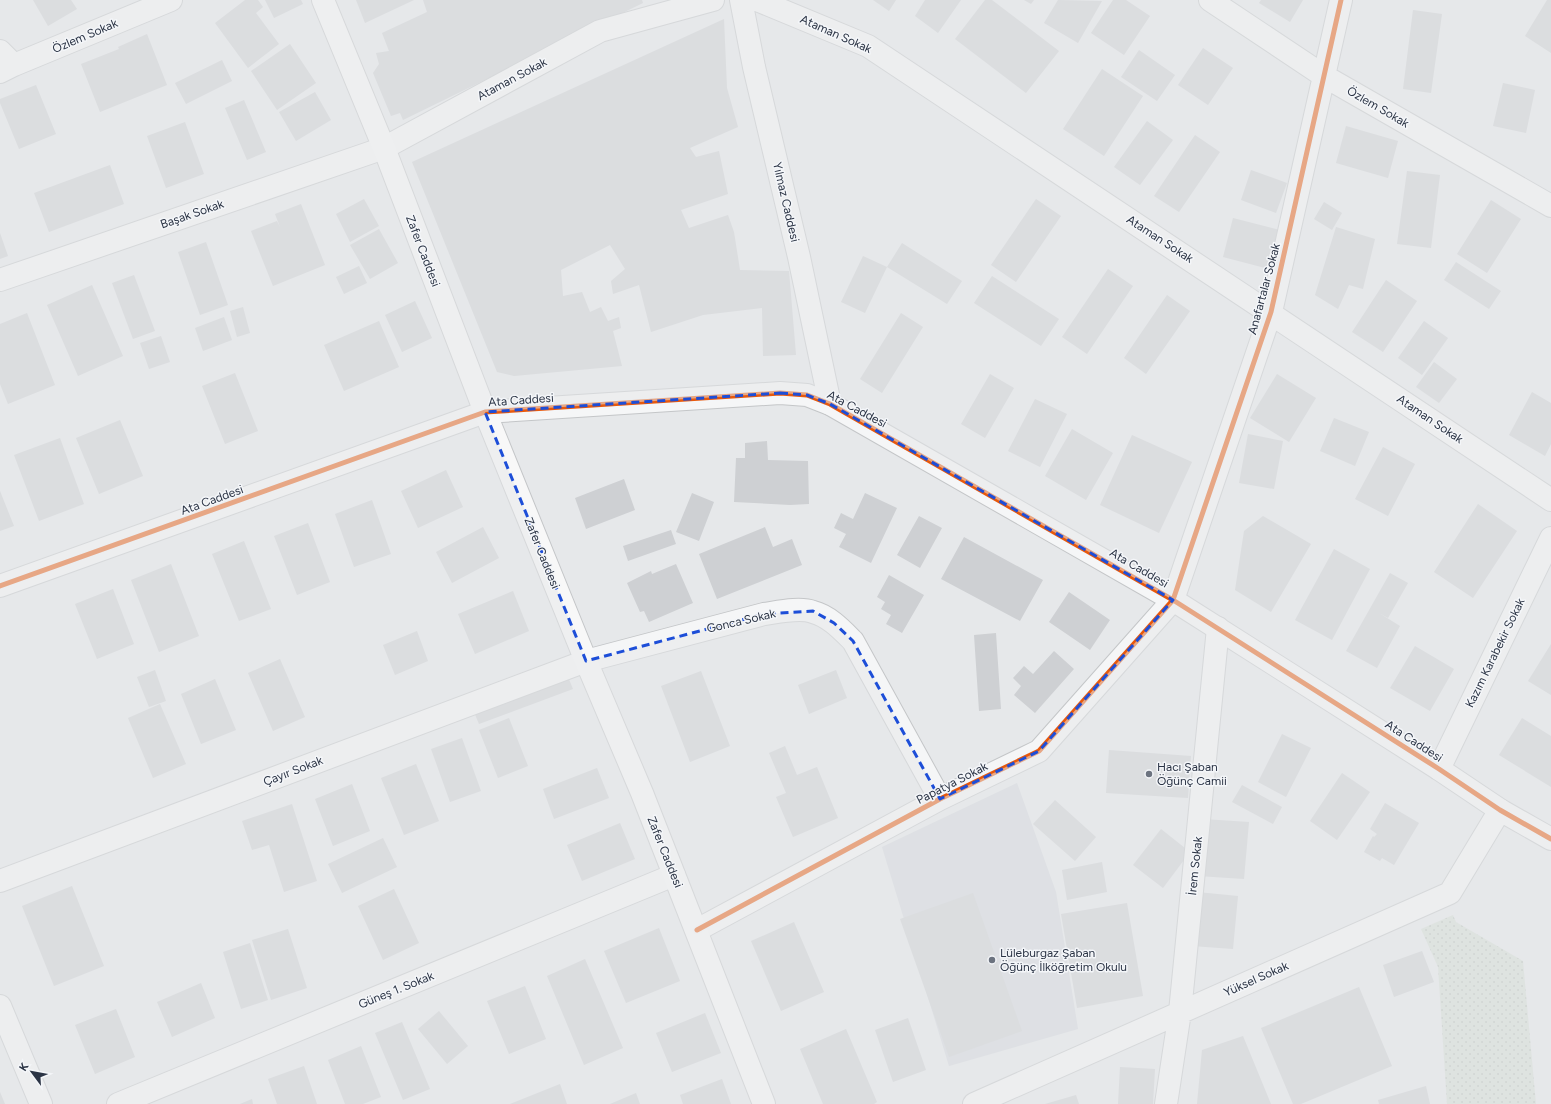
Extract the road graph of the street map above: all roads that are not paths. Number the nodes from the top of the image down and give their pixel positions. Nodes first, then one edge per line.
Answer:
1 (171, 0) edge
2 (323, 0) edge
3 (713, 0) edge
4 (741, 0) edge
5 (758, 0) edge
6 (1210, 0) edge
7 (1341, 0) edge
8 (5, 63) edge
9 (1324, 76) junction
10 (384, 148) junction
11 (1550, 206) edge
12 (0, 280) edge
13 (1271, 312) junction
14 (830, 404) junction
15 (485, 412) junction
16 (1551, 500) edge
17 (1551, 538) edge
18 (0, 586) edge
19 (1173, 600) junction
20 (1218, 628) junction
21 (586, 662) junction
22 (1439, 769) junction
23 (940, 799) junction
24 (1500, 810) junction
25 (1551, 839) edge
26 (674, 875) junction
27 (0, 881) edge
28 (696, 930) junction
29 (0, 1006) edge
30 (1180, 1012) junction
31 (41, 1104) edge
32 (118, 1104) edge
33 (764, 1104) edge
34 (974, 1104) edge
35 (1166, 1104) edge

1 - 8 street, Özlem Sokak
2 - 10 main road, Zafer Caddesi
3 - 10 street, Ataman Sokak
4 - 14 street, Yılmaz Caddesi
5 - 13 street, Ataman Sokak
6 - 9 street, Özlem Sokak
7 - 9 street, Anafartalar Sokak
9 - 11 street, Özlem Sokak
9 - 13 street, Anafartalar Sokak
10 - 12 street, Başak Sokak
10 - 15 main road, Zafer Caddesi
13 - 16 street, Ataman Sokak
13 - 19 street, Anafartalar Sokak
14 - 15 street, Ata Caddesi
14 - 19 street, Ata Caddesi
15 - 18 street, Ata Caddesi
15 - 21 main road, Zafer Caddesi
17 - 22 street, Kazım Karabekir Sokak
19 - 20 street, Ata Caddesi
19 - 23 street, Papatya Sokak
20 - 22 street, Ata Caddesi
20 - 30 street, İrem Sokak
21 - 23 street, Gonca Sokak
21 - 26 main road, Zafer Caddesi
21 - 27 street, Çayır Sokak
22 - 24 street, Ata Caddesi
23 - 28 street, Papatya Sokak
24 - 25 street, Ata Caddesi
24 - 30 street, Yüksel Sokak
26 - 28 main road, Zafer Caddesi
26 - 32 street, Güneş 1. Sokak
28 - 33 main road, Zafer Caddesi
29 - 31 street
30 - 34 street, Yüksel Sokak
30 - 35 street, İrem Sokak

